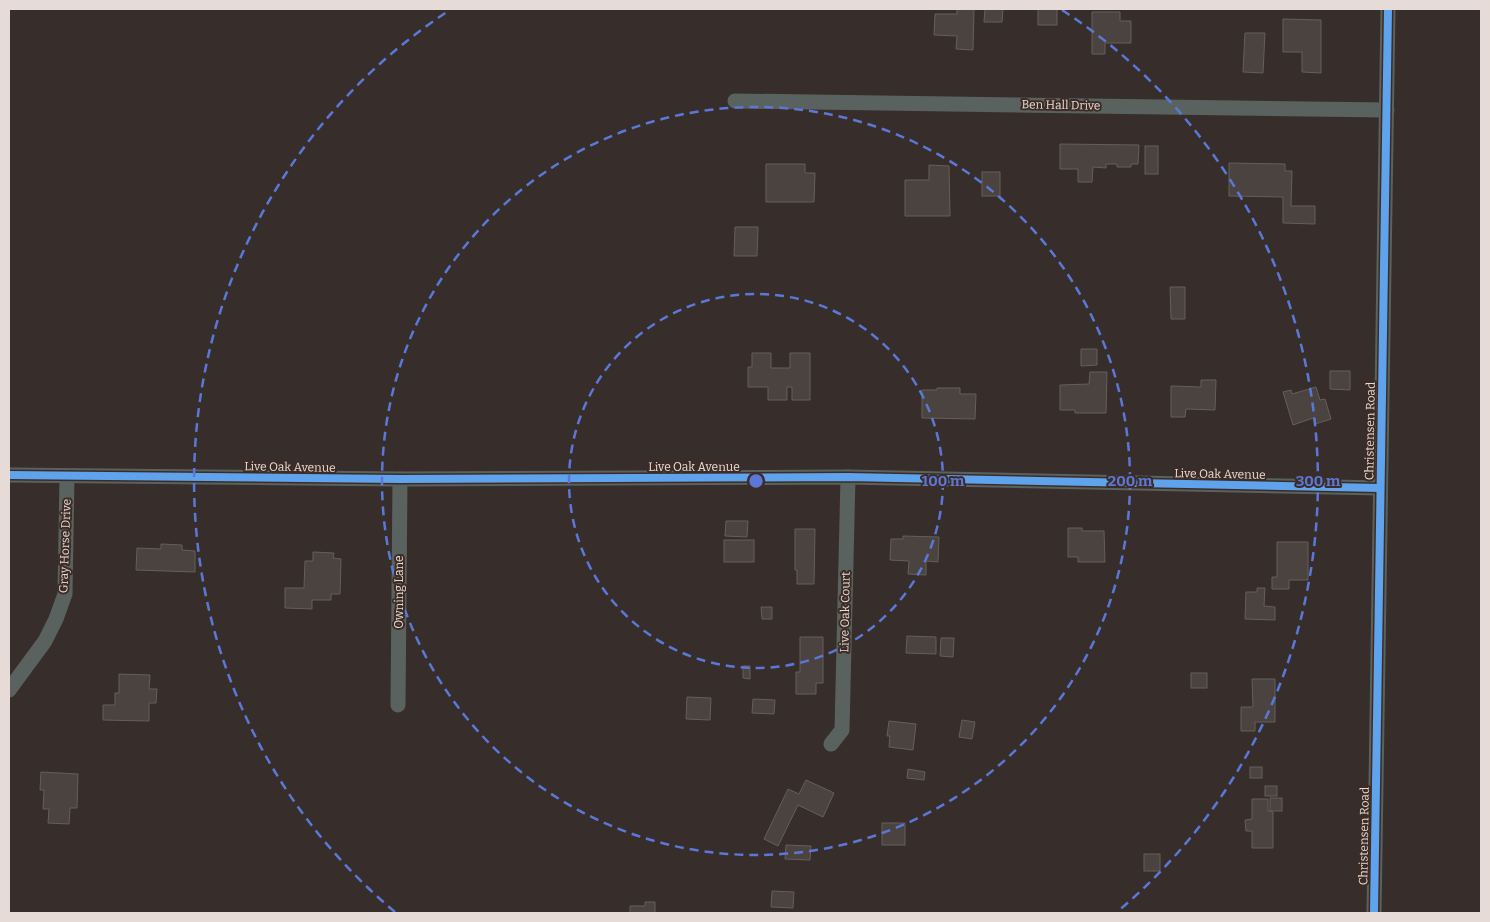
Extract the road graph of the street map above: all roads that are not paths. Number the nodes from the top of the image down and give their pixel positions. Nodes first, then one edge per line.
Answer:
1 (1388, 9) edge
2 (735, 101) dead end
3 (1387, 110) junction
4 (9, 475) edge
5 (67, 476) junction
6 (848, 477) junction
7 (400, 479) junction
8 (1380, 488) junction
9 (9, 690) edge
10 (398, 705) dead end
11 (832, 744) dead end
12 (1374, 913) edge

1 - 3 street, Christensen Road
2 - 3 street, Ben Hall Drive
3 - 8 street, Christensen Road
4 - 5 street, Live Oak Avenue
5 - 7 street, Live Oak Avenue
5 - 9 street, Gray Horse Drive
6 - 7 street, Live Oak Avenue
6 - 8 street, Live Oak Avenue
6 - 11 street, Live Oak Court
7 - 10 street, Owning Lane
8 - 12 street, Christensen Road

